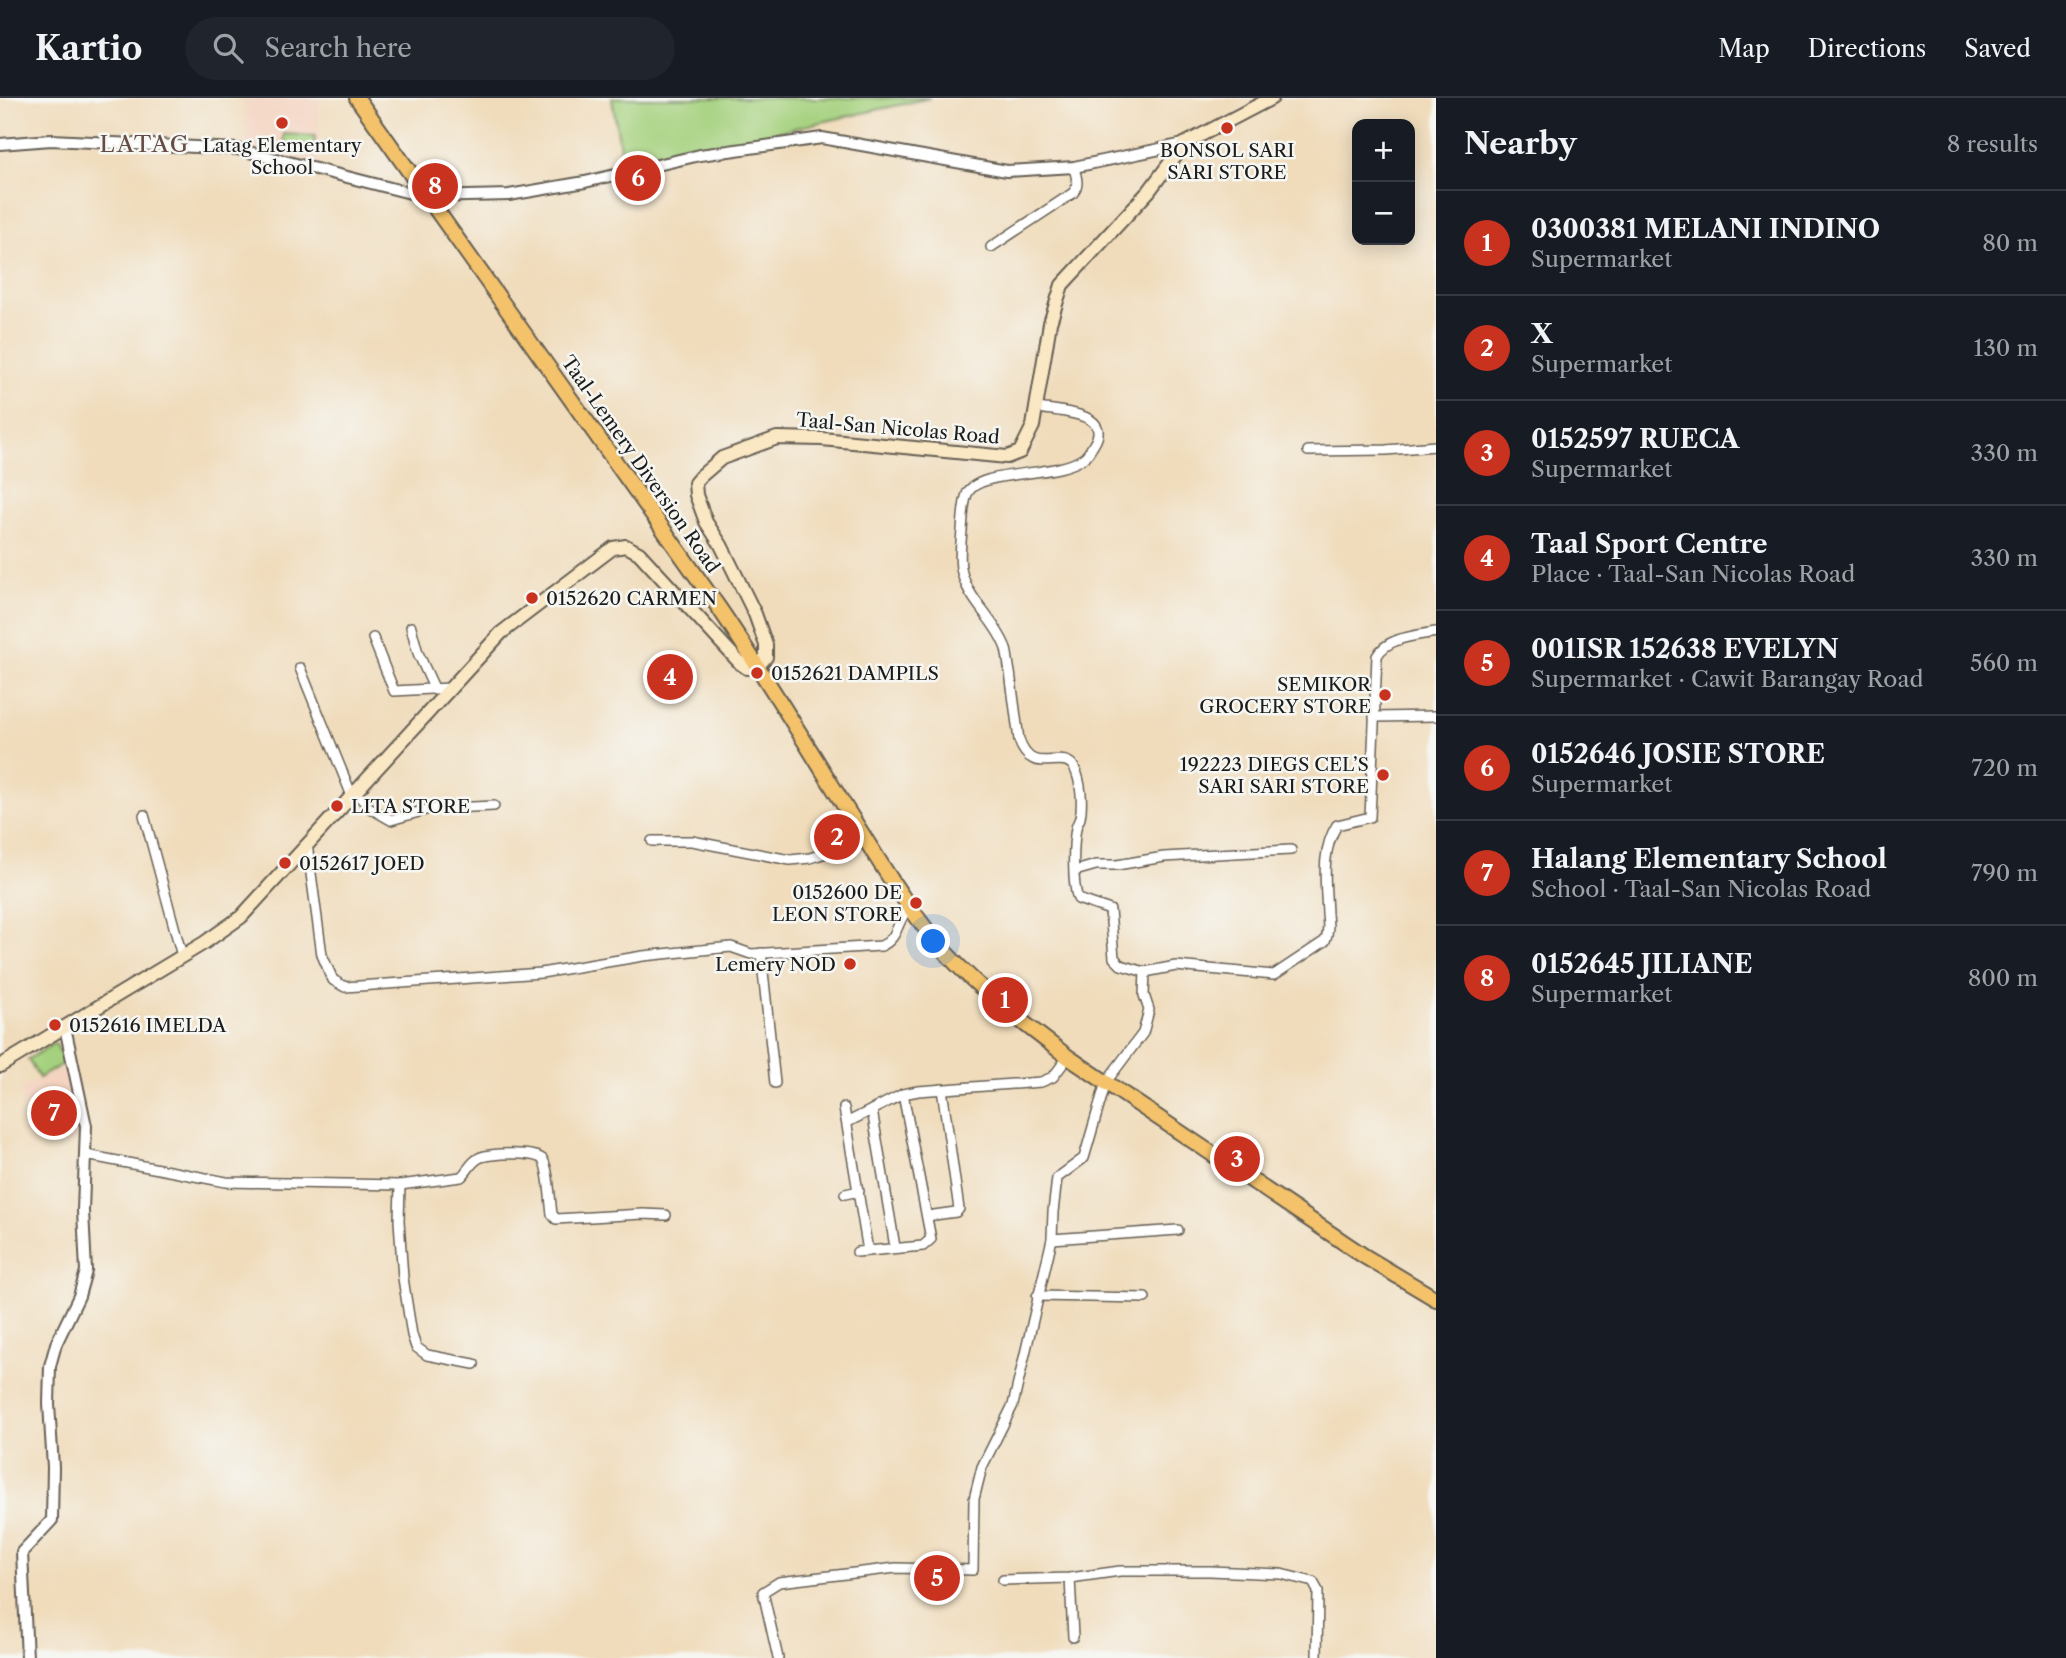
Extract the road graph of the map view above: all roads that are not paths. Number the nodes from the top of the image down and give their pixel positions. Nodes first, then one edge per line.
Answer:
1 (357, 98) edge
2 (1272, 98) edge
3 (1184, 144) junction
4 (0, 145) edge
5 (1074, 167) junction
6 (426, 197) junction
7 (991, 247) dead end
8 (1036, 408) junction
9 (1436, 446) edge
10 (1308, 452) dead end
11 (411, 626) dead end
12 (1436, 632) edge
13 (373, 638) dead end
14 (758, 666) junction
15 (300, 668) dead end
16 (452, 688) junction
17 (435, 690) junction
18 (1436, 716) edge
19 (1374, 717) junction
20 (354, 794) junction
21 (494, 806) dead end
22 (144, 816) dead end
23 (866, 840) junction
24 (652, 841) dead end
25 (307, 844) junction
26 (1291, 850) dead end
27 (1075, 871) junction
28 (910, 906) junction
29 (761, 953) junction
30 (182, 956) junction
31 (1146, 972) junction
32 (65, 1027) junction
33 (1068, 1057) junction
34 (0, 1066) edge
35 (775, 1083) dead end
36 (1106, 1083) junction
37 (942, 1089) junction
38 (903, 1094) junction
39 (844, 1108) dead end
40 (872, 1110) junction
41 (848, 1122) junction
42 (86, 1155) junction
43 (400, 1185) junction
44 (859, 1191) junction
45 (845, 1194) dead end
46 (666, 1215) dead end
47 (928, 1216) junction
48 (1178, 1230) dead end
49 (1052, 1239) junction
50 (895, 1247) junction
51 (868, 1251) junction
52 (857, 1252) dead end
53 (1037, 1296) junction
54 (1145, 1298) dead end
55 (1436, 1299) edge
56 (474, 1364) dead end
57 (1070, 1578) junction
58 (1003, 1580) dead end
59 (1073, 1637) dead end
60 (27, 1658) edge
61 (778, 1658) edge
62 (1317, 1658) edge

1 - 6 main road, Taal-Lemery Diversion Road
2 - 3 main road, Taal-San Nicolas Road
3 - 5 street
3 - 8 main road, Taal-San Nicolas Road
4 - 6 street
5 - 6 street
5 - 7 street
6 - 14 main road, Taal-Lemery Diversion Road
8 - 14 main road, Taal-San Nicolas Road
8 - 27 street
9 - 10 street
11 - 17 street
12 - 19 street
13 - 17 street
14 - 16 main road
14 - 23 main road, Taal-Lemery Diversion Road
15 - 20 street
16 - 17 street
16 - 20 main road
18 - 19 street
19 - 31 street
20 - 21 street
20 - 25 main road
22 - 30 street
23 - 24 street
23 - 28 main road, Taal-Lemery Diversion Road
25 - 29 street
25 - 30 main road
26 - 27 street
27 - 31 street
28 - 29 street
28 - 33 main road, Taal-Lemery Diversion Road
29 - 35 street
30 - 32 main road
31 - 36 street
32 - 34 main road
32 - 42 street
33 - 36 main road, Taal-Lemery Diversion Road
33 - 37 street
36 - 49 street
36 - 55 main road, Taal-Lemery Diversion Road
37 - 38 street
37 - 47 street
38 - 40 street
38 - 47 street
39 - 41 street
40 - 41 street
40 - 50 street
41 - 44 street
42 - 43 street
42 - 60 street
43 - 46 street
43 - 56 street
44 - 45 street
44 - 51 street
47 - 50 street
48 - 49 street
49 - 53 street
50 - 51 street
51 - 52 street
53 - 54 street
53 - 61 street
57 - 58 street
57 - 59 street
57 - 62 street

